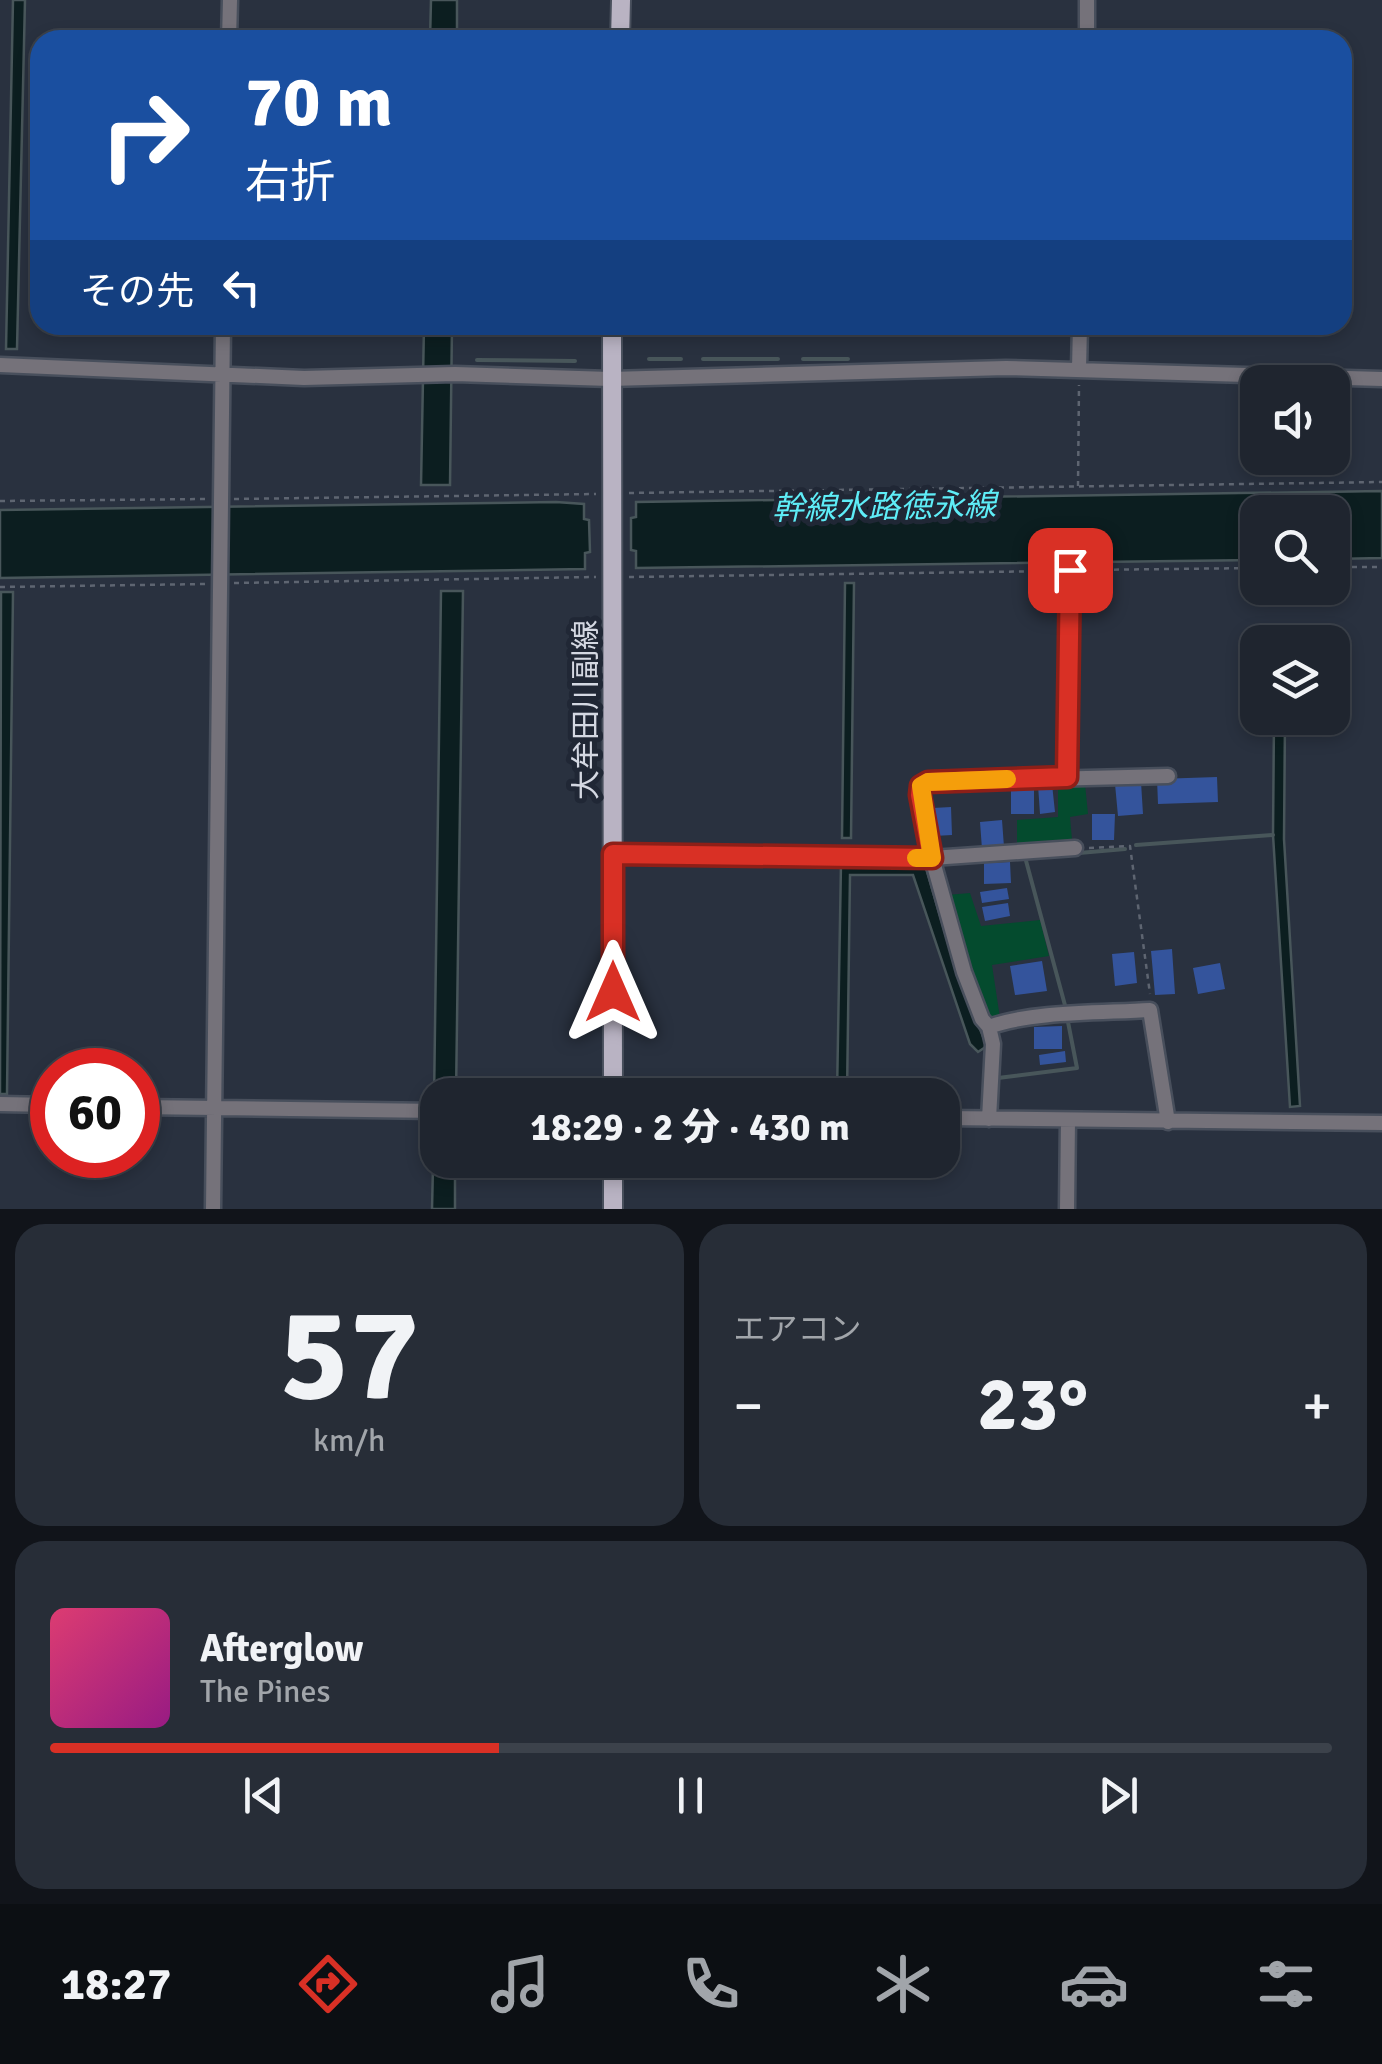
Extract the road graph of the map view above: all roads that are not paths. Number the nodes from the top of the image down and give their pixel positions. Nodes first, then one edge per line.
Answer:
1 (230, 0) edge
2 (621, 0) edge
3 (1088, 0) edge
4 (229, 30) edge
5 (620, 30) edge
6 (1086, 30) edge
7 (224, 335) edge
8 (612, 335) edge
9 (1080, 335) edge
10 (0, 365) edge
11 (1079, 369) junction
12 (222, 374) junction
13 (1382, 378) edge
14 (610, 379) junction
15 (1070, 570) road end
16 (1168, 776) dead end
17 (1067, 777) junction
18 (1080, 845) road end
19 (613, 854) junction
20 (932, 858) junction
21 (989, 1027) junction
22 (613, 1078) edge
23 (0, 1104) edge
24 (30, 1105) edge
25 (160, 1107) edge
26 (214, 1108) junction
27 (420, 1111) edge
28 (960, 1118) edge
29 (989, 1119) junction
30 (1068, 1120) junction
31 (1168, 1122) junction
32 (1382, 1124) edge
33 (613, 1178) edge
34 (213, 1209) edge
35 (614, 1209) edge
36 (1066, 1209) edge

1 - 4 street
2 - 5 main road
3 - 6 street
7 - 12 street
8 - 14 main road, 大牟田川副線
9 - 11 street
10 - 12 street
11 - 13 street
11 - 14 street
12 - 14 street
12 - 26 street
14 - 19 main road, 大牟田川副線
15 - 17 street
16 - 17 street
17 - 20 street
18 - 20 street
19 - 20 street
19 - 22 main road, 大牟田川副線
20 - 21 street
21 - 29 street
21 - 31 street
23 - 24 street
25 - 26 street
26 - 27 street
26 - 34 street
28 - 29 street
29 - 30 street
30 - 31 street
30 - 36 street
31 - 32 street
33 - 35 main road

